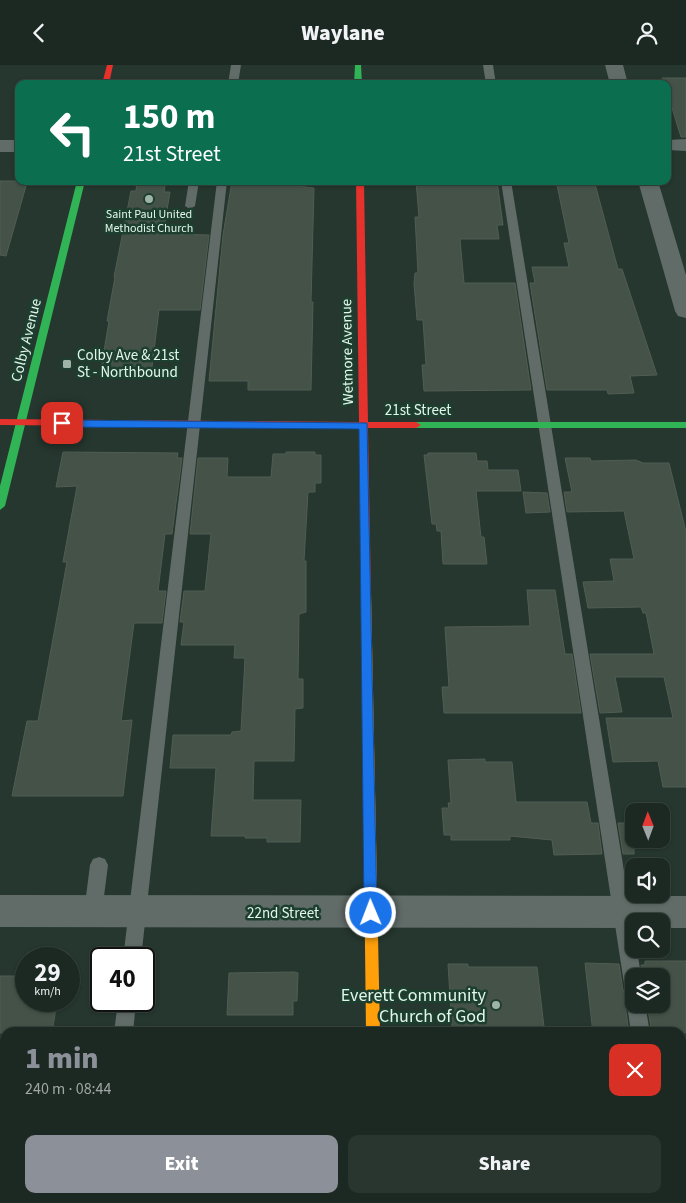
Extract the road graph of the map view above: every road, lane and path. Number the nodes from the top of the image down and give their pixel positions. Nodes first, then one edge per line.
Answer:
1 (110, 65) edge
2 (236, 65) edge
3 (358, 65) edge
4 (488, 65) edge
5 (614, 65) edge
6 (106, 80) edge
7 (234, 80) edge
8 (358, 80) edge
9 (490, 80) edge
10 (618, 80) edge
11 (671, 145) edge
12 (686, 145) edge
13 (0, 146) edge
14 (15, 146) edge
15 (80, 185) edge
16 (193, 185) edge
17 (222, 185) edge
18 (360, 185) edge
19 (507, 185) edge
20 (649, 185) edge
21 (190, 206) dead end
22 (686, 311) edge
23 (0, 422) edge
24 (21, 423) junction
25 (193, 425) junction
26 (364, 425) junction
27 (545, 425) junction
28 (686, 425) edge
29 (0, 506) edge
30 (99, 865) dead end
31 (0, 911) edge
32 (93, 912) junction
33 (621, 912) junction
34 (686, 912) edge
35 (137, 913) junction
36 (371, 913) junction
37 (133, 947) edge
38 (630, 968) edge
39 (126, 1012) edge
40 (638, 1013) edge
41 (124, 1027) edge
42 (372, 1027) edge
43 (640, 1027) edge

1 - 6 street
2 - 7 lane
3 - 8 street
4 - 9 lane
5 - 10 street
11 - 12 street
13 - 14 street
15 - 24 street, Colby Avenue
16 - 21 lane
17 - 25 lane
18 - 26 street, Wetmore Avenue
19 - 27 lane
20 - 22 street
23 - 24 street, 21st Street
24 - 25 street, 21st Street
24 - 29 street, Colby Avenue
25 - 26 street, 21st Street
25 - 35 lane
26 - 27 street, 21st Street
26 - 36 street, Wetmore Avenue
27 - 28 street, 21st Street
27 - 33 lane
30 - 32 lane
31 - 32 street, 22nd Street
32 - 35 street, 22nd Street
33 - 34 street, 22nd Street
33 - 36 street, 22nd Street
33 - 38 lane
35 - 36 street, 22nd Street
35 - 37 lane
36 - 42 street, Wetmore Avenue
39 - 41 lane
40 - 43 lane

